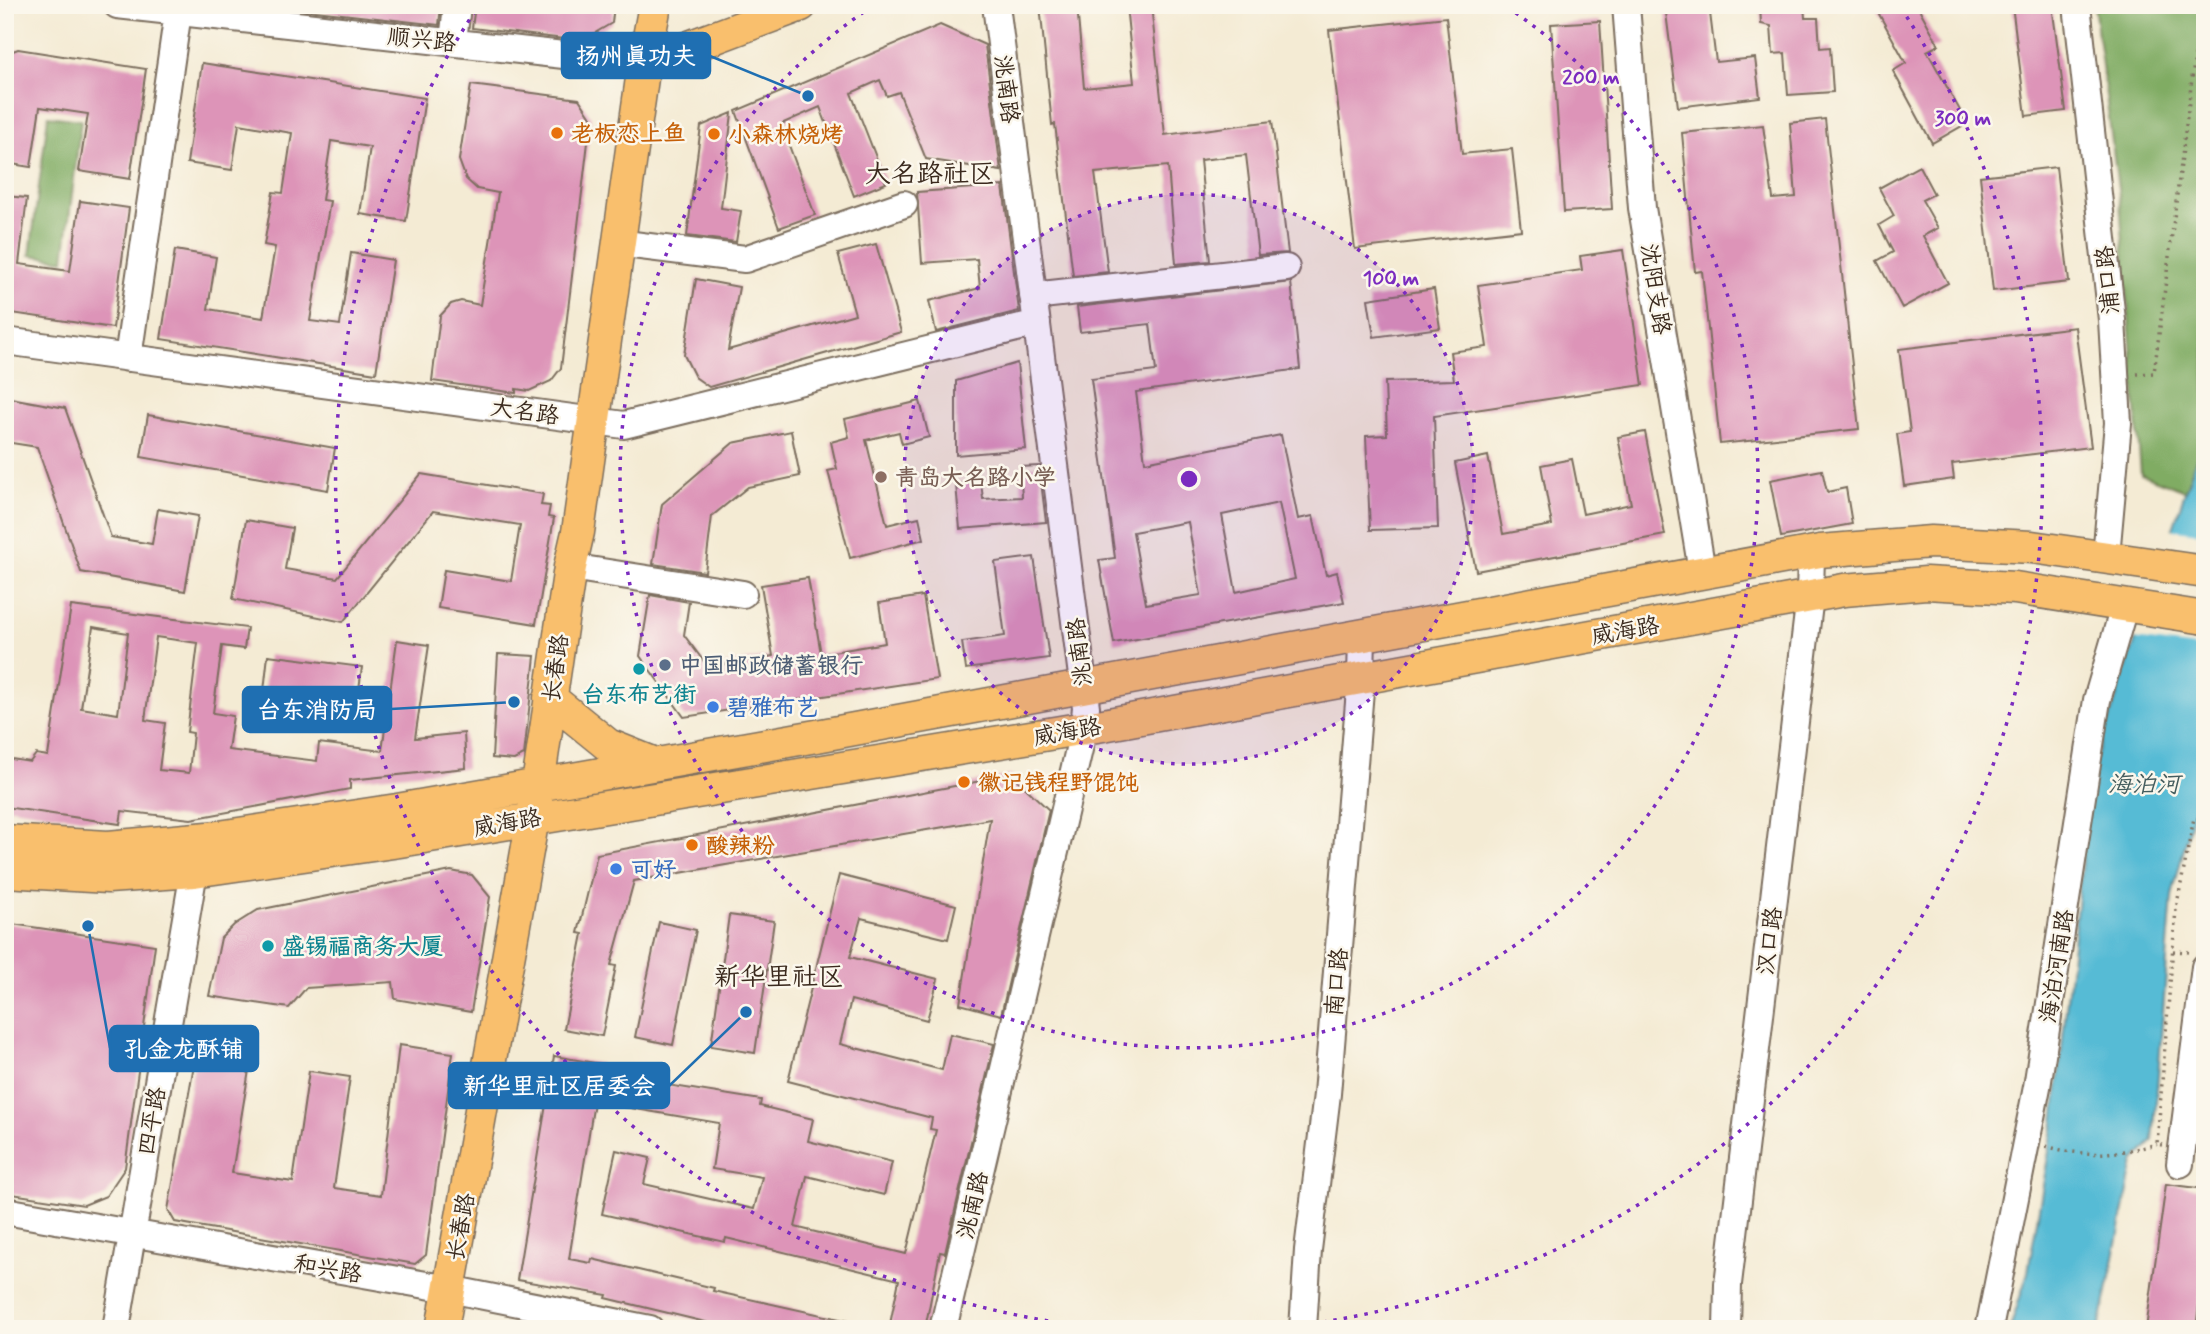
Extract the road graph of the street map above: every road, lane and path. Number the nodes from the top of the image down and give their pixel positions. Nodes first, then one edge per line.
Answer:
1 (117, 5) edge
2 (457, 5) edge
3 (655, 5) edge
4 (802, 5) edge
5 (996, 5) edge
6 (1626, 5) edge
7 (2077, 5) edge
8 (196, 11) edge
9 (2205, 18) edge
10 (453, 42) junction
11 (644, 64) junction
12 (904, 204) dead end
13 (617, 243) junction
14 (1286, 268) dead end
15 (1033, 296) junction
16 (1037, 323) junction
17 (5, 341) edge
18 (128, 358) junction
19 (2115, 376) junction
20 (591, 420) junction
21 (1811, 553) junction
22 (2106, 556) junction
23 (570, 567) junction
24 (1702, 571) junction
25 (2205, 572) edge
26 (743, 593) dead end
27 (1810, 596) junction
28 (2125, 604) junction
29 (2205, 618) edge
30 (1362, 635) junction
31 (1361, 678) junction
32 (1084, 685) junction
33 (550, 698) junction
34 (1084, 728) junction
35 (653, 763) junction
36 (538, 784) junction
37 (533, 818) junction
38 (2205, 820) edge
39 (5, 841) edge
40 (5, 871) edge
41 (194, 871) junction
42 (2205, 967) edge
43 (2043, 1146) dead end
44 (2173, 1152) junction
45 (5, 1211) edge
46 (132, 1233) junction
47 (449, 1289) junction
48 (116, 1329) edge
49 (442, 1329) edge
50 (650, 1329) edge
51 (943, 1329) edge
52 (1303, 1329) edge
53 (1727, 1329) edge
54 (1989, 1329) edge

1 - 8 street, 顺兴路
2 - 10 street
3 - 11 main road, 长春路
4 - 11 main road
5 - 15 street, 洮南路
6 - 24 street, 沈阳支路
7 - 19 street, 浦口路
8 - 10 street, 顺兴路
8 - 18 street
9 - 19 path
10 - 11 street, 顺兴路
11 - 13 main road, 长春路
12 - 13 street
13 - 20 main road, 长春路
14 - 15 street
15 - 16 street, 洮南路
16 - 20 street, 大名路
16 - 32 street, 洮南路
17 - 18 street, 大名路
18 - 20 street, 大名路
19 - 22 street, 浦口路
20 - 23 main road, 长春路
21 - 22 main road, 威海路
21 - 24 main road, 威海路
21 - 27 street, 汉口路
22 - 25 main road, 威海路
23 - 26 street
23 - 33 main road, 长春路
24 - 30 main road, 威海路
27 - 28 main road, 威海路
27 - 31 main road, 威海路
27 - 53 street, 汉口路
28 - 29 main road, 威海路
28 - 54 street, 海泊河南路
30 - 31 street, 南口路
30 - 32 main road, 威海路
31 - 34 main road, 威海路
31 - 52 street, 南口路
32 - 34 street, 洮南路
32 - 35 main road, 威海路
33 - 35 main road
33 - 36 main road, 长春路
34 - 37 main road, 威海路
34 - 51 street, 洮南路
35 - 36 main road, 威海路
36 - 37 main road, 长春路
36 - 39 main road, 威海路
37 - 41 main road, 威海路
37 - 47 main road, 长春路
38 - 44 path
40 - 41 main road, 威海路
41 - 46 street, 四平路
42 - 44 street
43 - 44 path
45 - 46 street, 和兴路
46 - 47 street, 和兴路
46 - 48 street, 四平路
47 - 49 main road, 长春路
47 - 50 street, 和兴路

